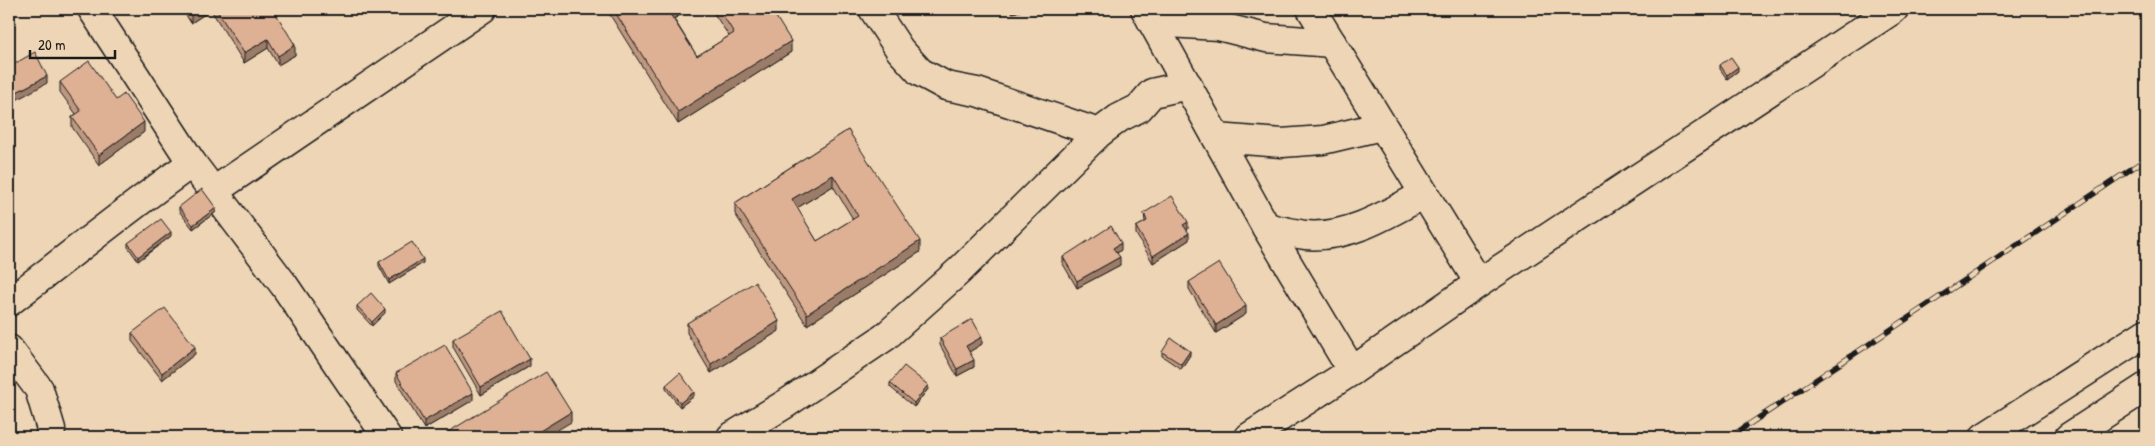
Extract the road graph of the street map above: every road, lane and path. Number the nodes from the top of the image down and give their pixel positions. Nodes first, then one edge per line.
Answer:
1 (92, 9) edge
2 (482, 9) edge
3 (873, 9) edge
4 (1311, 9) edge
5 (1894, 9) edge
6 (1148, 16) edge
7 (1332, 43) junction
8 (1188, 85) junction
9 (1382, 126) junction
10 (1099, 133) junction
11 (1217, 138) junction
12 (192, 163) junction
13 (214, 191) junction
14 (1424, 194) junction
15 (1266, 227) junction
16 (1479, 283) junction
17 (9, 302) edge
18 (2146, 333) edge
19 (9, 348) edge
20 (1352, 371) junction
21 (2146, 387) edge
22 (50, 437) edge
23 (386, 437) edge
24 (731, 437) edge
25 (1249, 437) edge
26 (1984, 437) edge
27 (2068, 437) edge

1 - 12 street
2 - 13 street
3 - 10 street
4 - 7 street
5 - 16 street
6 - 7 street
6 - 8 street
7 - 9 street
8 - 10 street
8 - 11 street
9 - 11 street
9 - 14 street
10 - 24 street
11 - 15 street
12 - 13 street
12 - 17 street
13 - 23 street
14 - 15 street
14 - 16 street
15 - 20 street
16 - 20 street
18 - 26 street
19 - 22 street
20 - 25 street
21 - 27 street

